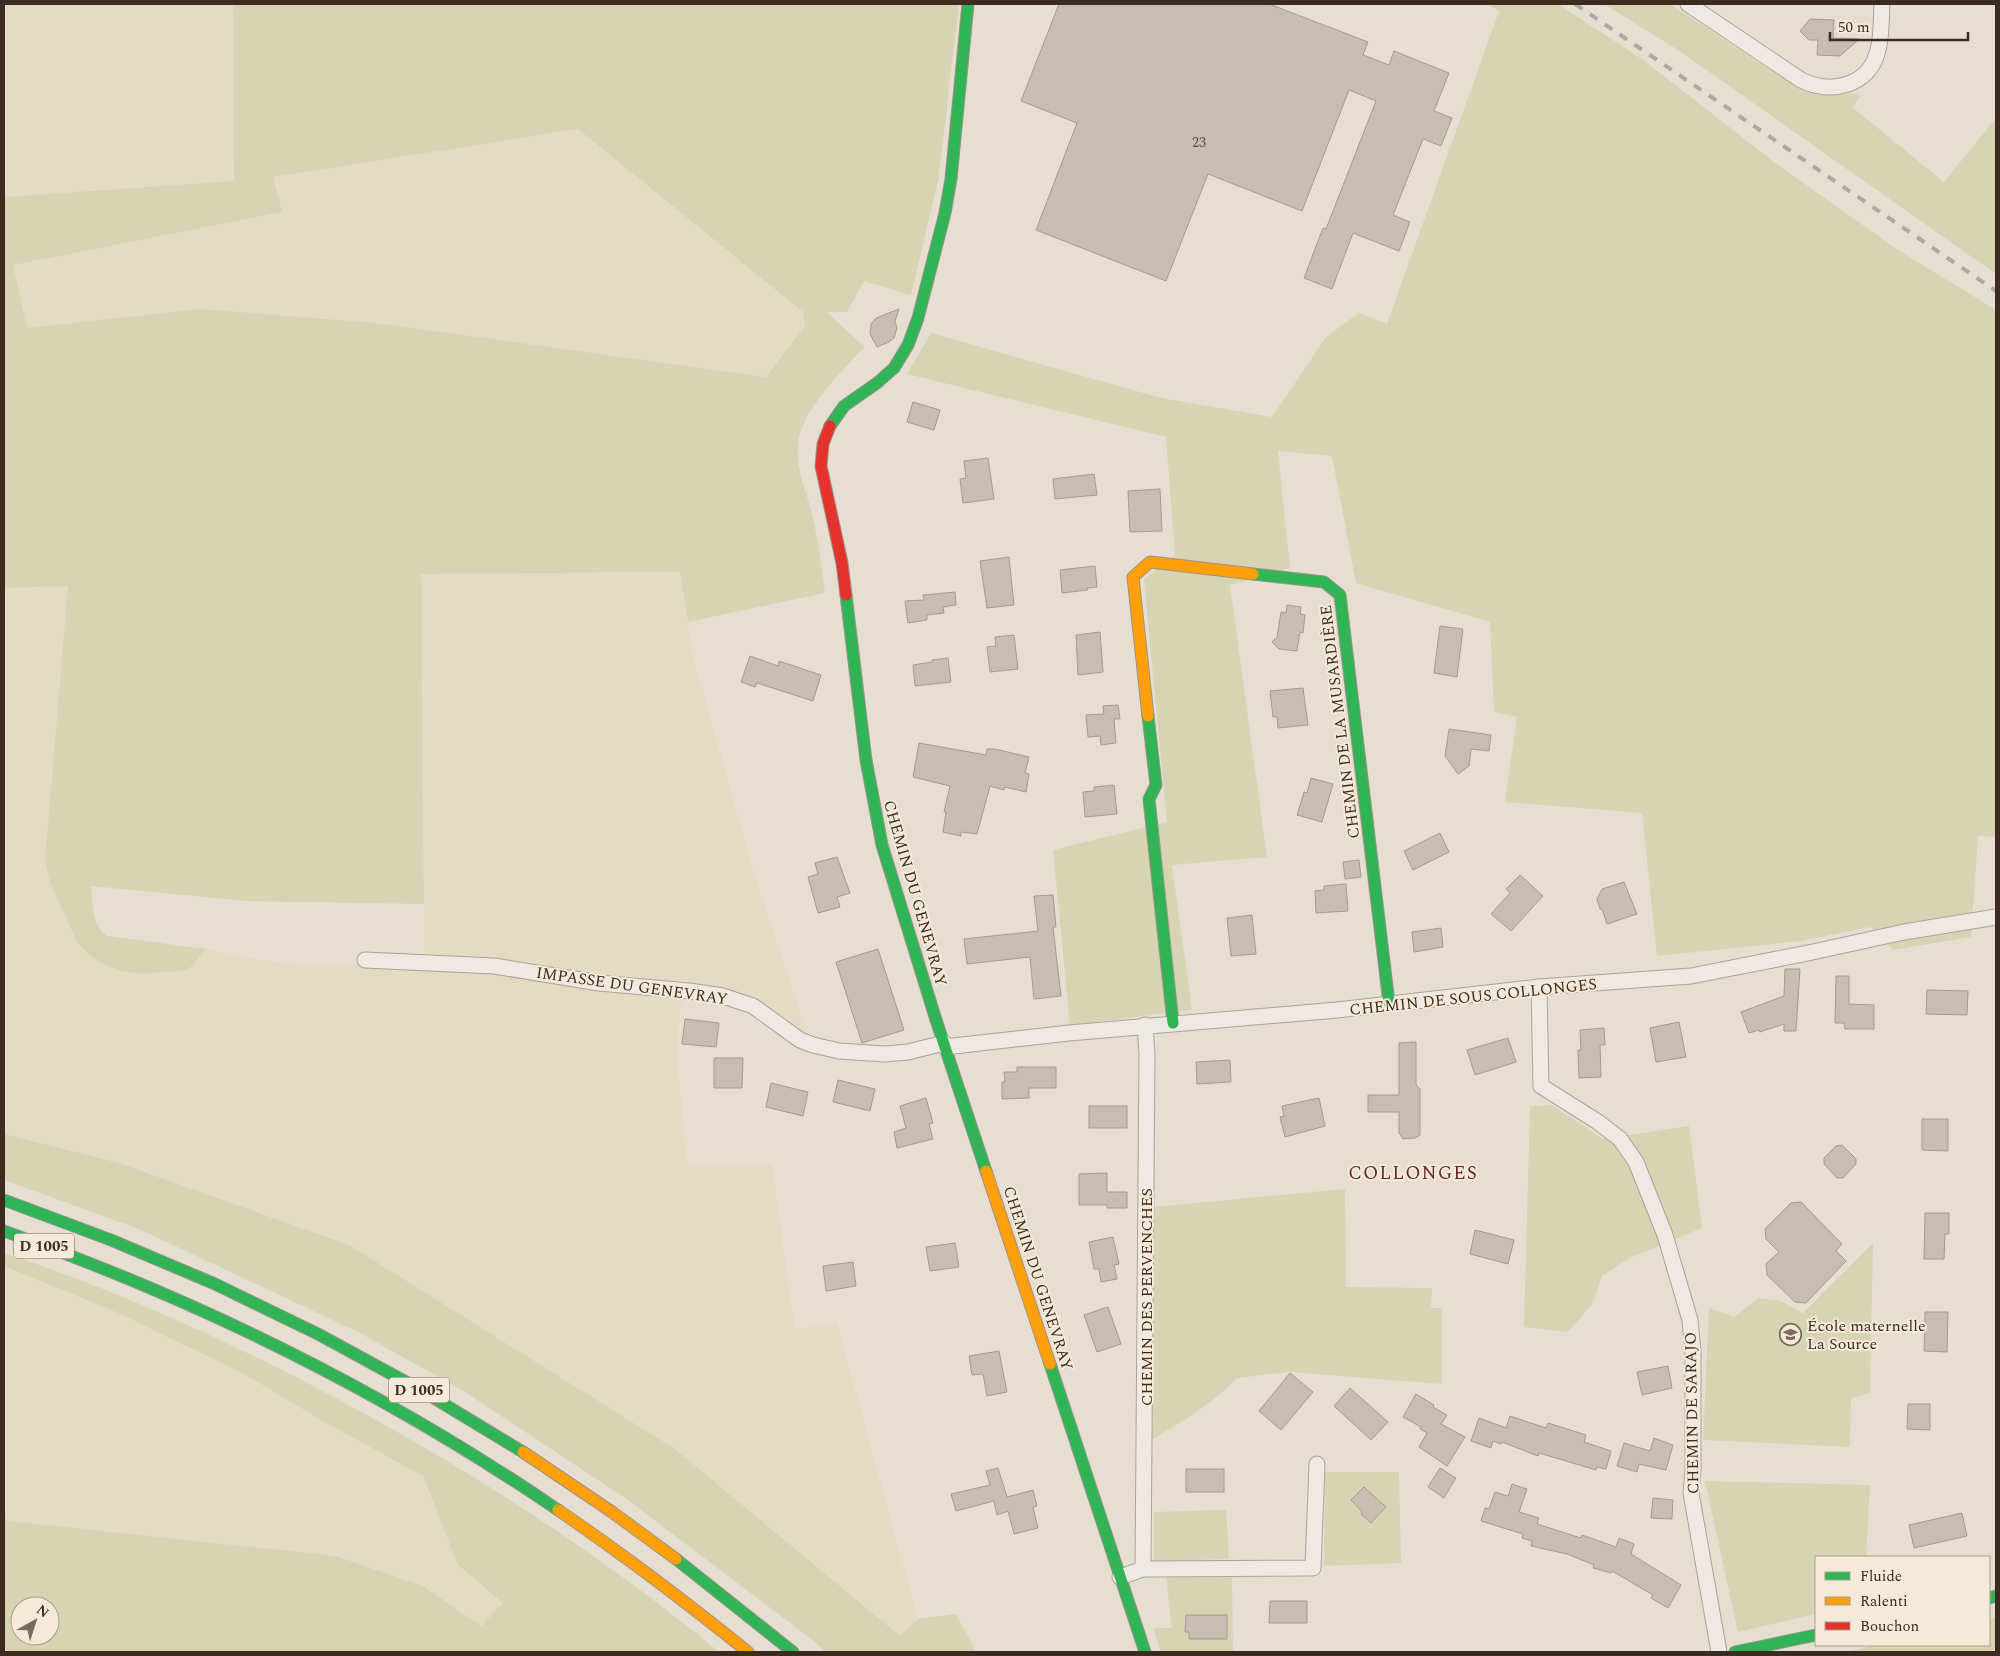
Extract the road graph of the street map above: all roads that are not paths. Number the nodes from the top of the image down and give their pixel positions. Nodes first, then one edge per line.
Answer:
1 (968, 4) edge
2 (1688, 4) edge
3 (1882, 4) edge
4 (1996, 917) edge
5 (365, 960) dead end
6 (1539, 987) junction
7 (1389, 1003) junction
8 (1173, 1023) junction
9 (1145, 1025) junction
10 (945, 1045) junction
11 (4, 1200) edge
12 (4, 1231) edge
13 (1317, 1464) dead end
14 (1143, 1569) junction
15 (1120, 1577) junction
16 (1815, 1635) edge
17 (748, 1652) edge
18 (793, 1652) edge
19 (1145, 1652) edge
20 (1719, 1652) edge
21 (1735, 1652) edge

1 - 10 main road, CHEMIN DU GENEVRAY
2 - 3 street
4 - 6 street, CHEMIN DE SOUS COLLONGES
5 - 10 street, IMPASSE DU GENEVRAY
6 - 7 street, CHEMIN DE SOUS COLLONGES
6 - 20 street, CHEMIN DE SARAJO
7 - 8 street, CHEMIN DE SOUS COLLONGES
7 - 8 main road, CHEMIN DE LA MUSARDIÈRE
8 - 9 street, CHEMIN DE SOUS COLLONGES
9 - 10 street, CHEMIN DE SOUS COLLONGES
9 - 14 street, CHEMIN DES PERVENCHES
10 - 15 main road, CHEMIN DU GENEVRAY
11 - 18 main road, D 1005
12 - 17 main road, D 1005
13 - 14 street
14 - 15 street
15 - 19 main road, CHEMIN DU GENEVRAY
16 - 21 main road

